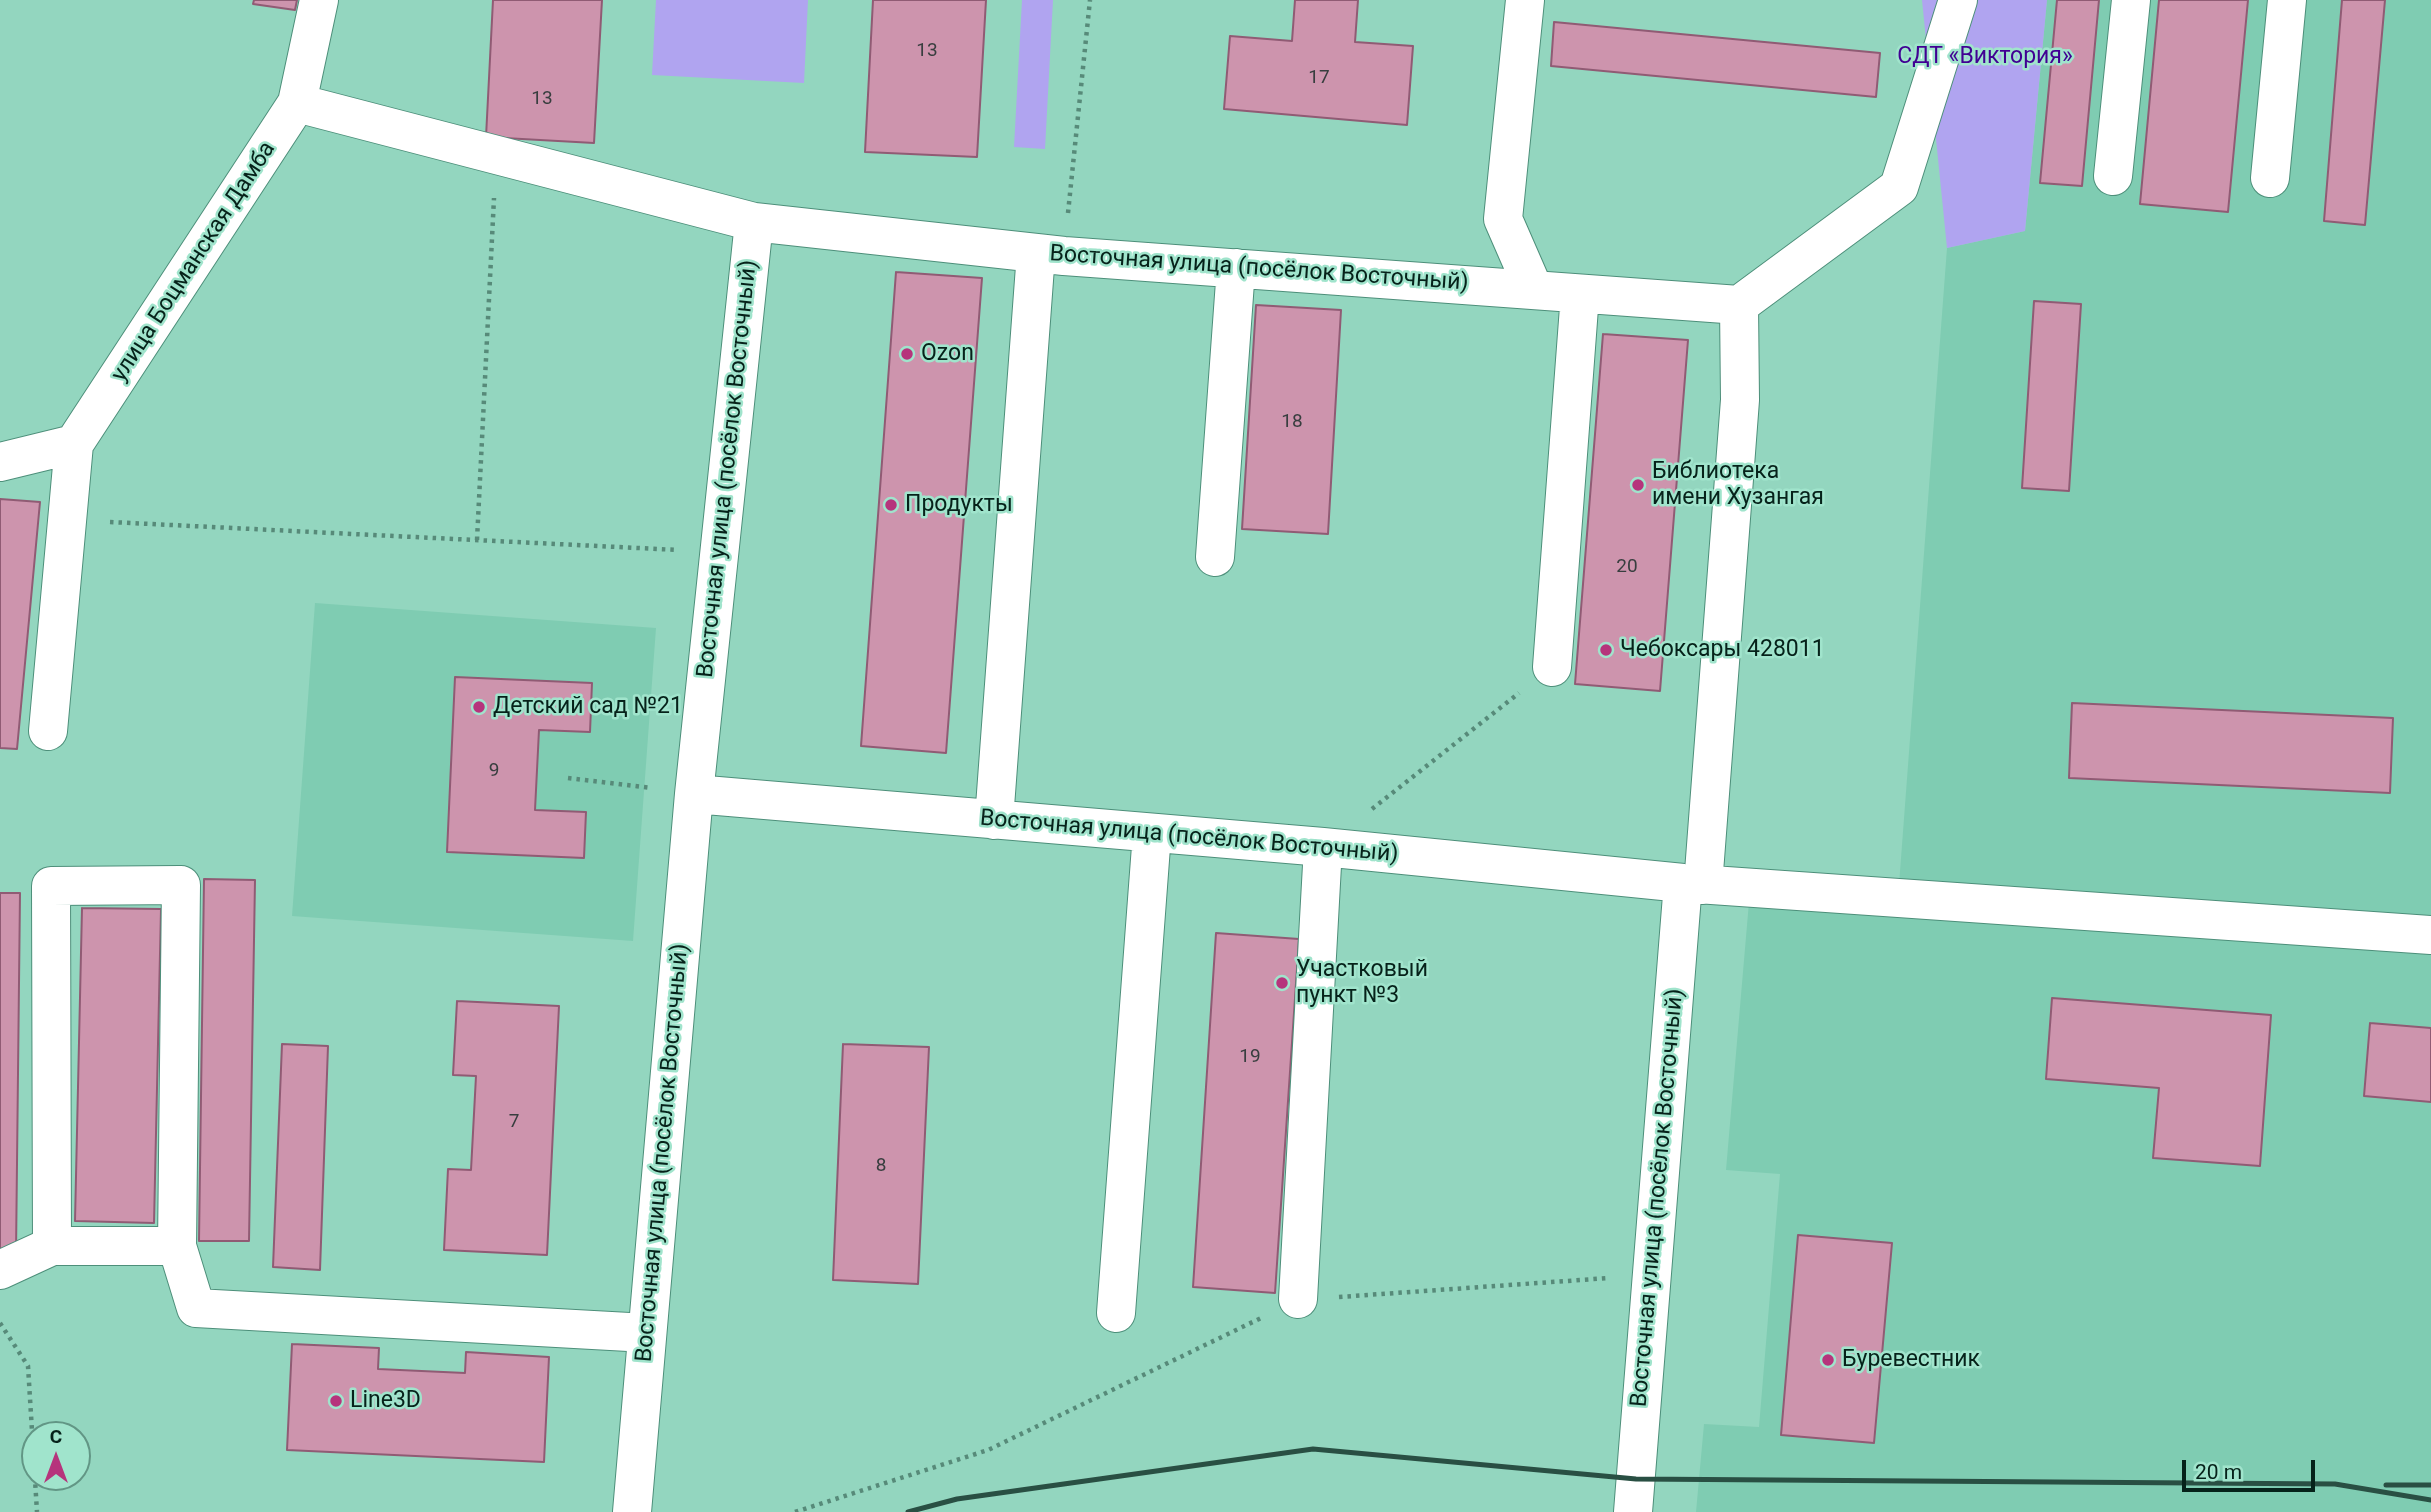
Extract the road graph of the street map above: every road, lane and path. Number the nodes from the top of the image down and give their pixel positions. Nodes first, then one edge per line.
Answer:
1 (319, 0) edge
2 (1090, 0) edge
3 (1525, 0) edge
4 (1958, 0) edge
5 (2131, 0) edge
6 (2287, 0) edge
7 (298, 103) junction
8 (496, 155) junction
9 (2113, 176) dead end
10 (2270, 178) dead end
11 (754, 222) junction
12 (1050, 254) junction
13 (1236, 268) junction
14 (1534, 290) junction
15 (1580, 293) junction
16 (1739, 305) junction
17 (74, 444) junction
18 (0, 462) edge
19 (67, 520) junction
20 (477, 540) junction
21 (719, 552) junction
22 (1215, 557) dead end
23 (1552, 667) joint
24 (48, 731) dead end
25 (568, 778) dead end
26 (694, 794) junction
27 (994, 820) junction
28 (1152, 833) junction
29 (1324, 847) junction
30 (1693, 884) junction
31 (2431, 935) edge
32 (52, 1246) junction
33 (177, 1246) junction
34 (0, 1270) edge
35 (1652, 1275) junction
36 (1298, 1299) junction
37 (1116, 1313) dead end
38 (0, 1323) edge
39 (647, 1333) junction
40 (37, 1512) edge
41 (632, 1512) edge
42 (795, 1512) edge
43 (1633, 1512) edge

1 - 7 street, улица Боцманская Дамба
2 - 12 path
3 - 14 street
4 - 16 street
5 - 9 street
6 - 10 street
7 - 8 street
7 - 17 street, улица Боцманская Дамба
8 - 11 street
8 - 20 path
11 - 12 street, Восточная улица (посёлок Восточный)
11 - 21 street, Восточная улица (посёлок Восточный)
12 - 13 street, Восточная улица (посёлок Восточный)
12 - 27 street
13 - 14 street, Восточная улица (посёлок Восточный)
13 - 22 street
14 - 15 street, Восточная улица (посёлок Восточный)
15 - 16 street, Восточная улица (посёлок Восточный)
15 - 23 street
16 - 30 street, Восточная улица (посёлок Восточный)
17 - 18 street
17 - 19 street
19 - 20 path
19 - 24 street
20 - 21 path
21 - 26 street, Восточная улица (посёлок Восточный)
23 - 29 path
25 - 26 path
26 - 27 street, Восточная улица (посёлок Восточный)
26 - 39 street, Восточная улица (посёлок Восточный)
27 - 28 street, Восточная улица (посёлок Восточный)
28 - 29 street, Восточная улица (посёлок Восточный)
28 - 37 street
29 - 30 street, Восточная улица (посёлок Восточный)
29 - 36 street
30 - 31 street
30 - 35 street, Восточная улица (посёлок Восточный)
32 - 33 street
32 - 33 street
32 - 34 street
33 - 39 street
35 - 36 path
35 - 43 street, Восточная улица (посёлок Восточный)
36 - 42 path
38 - 40 path
39 - 41 street, Восточная улица (посёлок Восточный)

